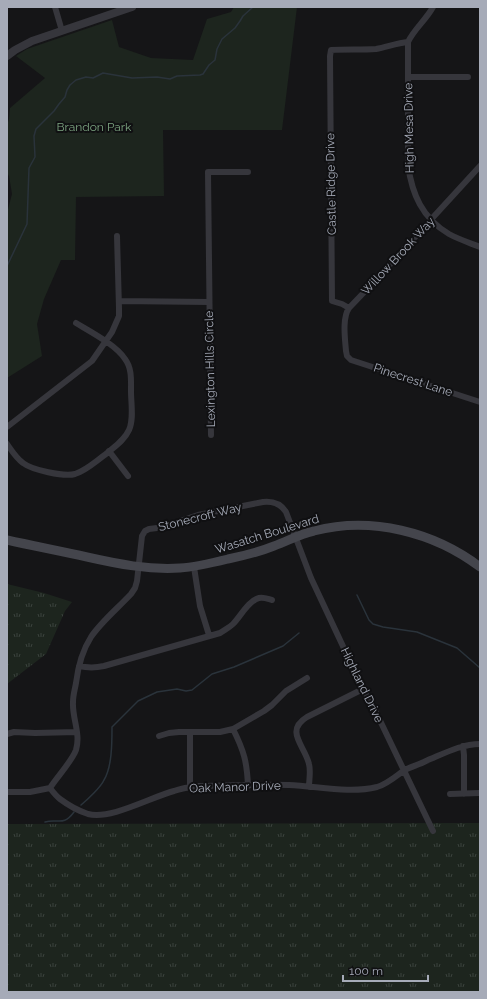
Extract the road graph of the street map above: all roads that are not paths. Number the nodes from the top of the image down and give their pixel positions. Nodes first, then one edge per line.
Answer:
1 (55, 7) edge
2 (132, 7) edge
3 (432, 7) edge
4 (62, 31) junction
5 (408, 42) junction
6 (7, 56) edge
7 (408, 77) junction
8 (468, 77) dead end
9 (480, 166) edge
10 (248, 172) dead end
11 (431, 220) junction
12 (117, 236) dead end
13 (480, 247) edge
14 (119, 301) junction
15 (209, 302) junction
16 (349, 308) junction
17 (76, 323) dead end
18 (106, 342) junction
19 (480, 402) edge
20 (7, 427) edge
21 (210, 435) dead end
22 (7, 444) edge
23 (109, 451) junction
24 (128, 476) dead end
25 (295, 536) junction
26 (7, 540) edge
27 (138, 567) junction
28 (194, 567) junction
29 (480, 567) edge
30 (272, 600) dead end
31 (209, 636) junction
32 (79, 666) junction
33 (307, 678) dead end
34 (363, 689) junction
35 (233, 729) junction
36 (77, 732) junction
37 (190, 733) junction
38 (7, 734) edge
39 (159, 736) dead end
40 (480, 744) edge
41 (463, 746) junction
42 (404, 771) junction
43 (248, 786) junction
44 (190, 787) junction
45 (309, 787) junction
46 (50, 788) junction
47 (7, 792) edge
48 (450, 794) dead end
49 (464, 794) junction
50 (479, 794) dead end
51 (433, 831) dead end

1 - 4 street
2 - 4 street
3 - 5 street
4 - 6 street
5 - 7 street, High Mesa Drive
5 - 16 street, Castle Ridge Drive
7 - 8 street
7 - 11 street, High Mesa Drive
9 - 11 street, Willow Brook Way
10 - 15 street, Lexington Hills Circle
11 - 13 street, High Mesa Drive
11 - 16 street, Willow Brook Way
12 - 14 street
14 - 15 street
14 - 18 street
15 - 21 street, Lexington Hills Circle
16 - 19 street, Pinecrest Lane
17 - 18 street
18 - 20 street
18 - 23 street
22 - 23 street
23 - 24 street
25 - 27 street, Stonecroft Way
25 - 28 main road, Wasatch Boulevard
25 - 29 main road, Wasatch Boulevard
25 - 34 street, Highland Drive
26 - 27 main road, Wasatch Boulevard
27 - 28 main road, Wasatch Boulevard
27 - 32 street
28 - 31 street
30 - 31 street
31 - 32 street
32 - 36 street
33 - 35 street
34 - 42 street, Highland Drive
34 - 45 street
35 - 37 street
35 - 43 street
36 - 38 street
36 - 46 street
37 - 39 street
37 - 44 street
40 - 41 street, Oak Manor Drive
41 - 42 street, Oak Manor Drive
41 - 49 street
42 - 45 street, Oak Manor Drive
42 - 51 street, Highland Drive
43 - 44 street, Oak Manor Drive
43 - 45 street, Oak Manor Drive
44 - 46 street, Oak Manor Drive
46 - 47 street
48 - 49 street
49 - 50 street

